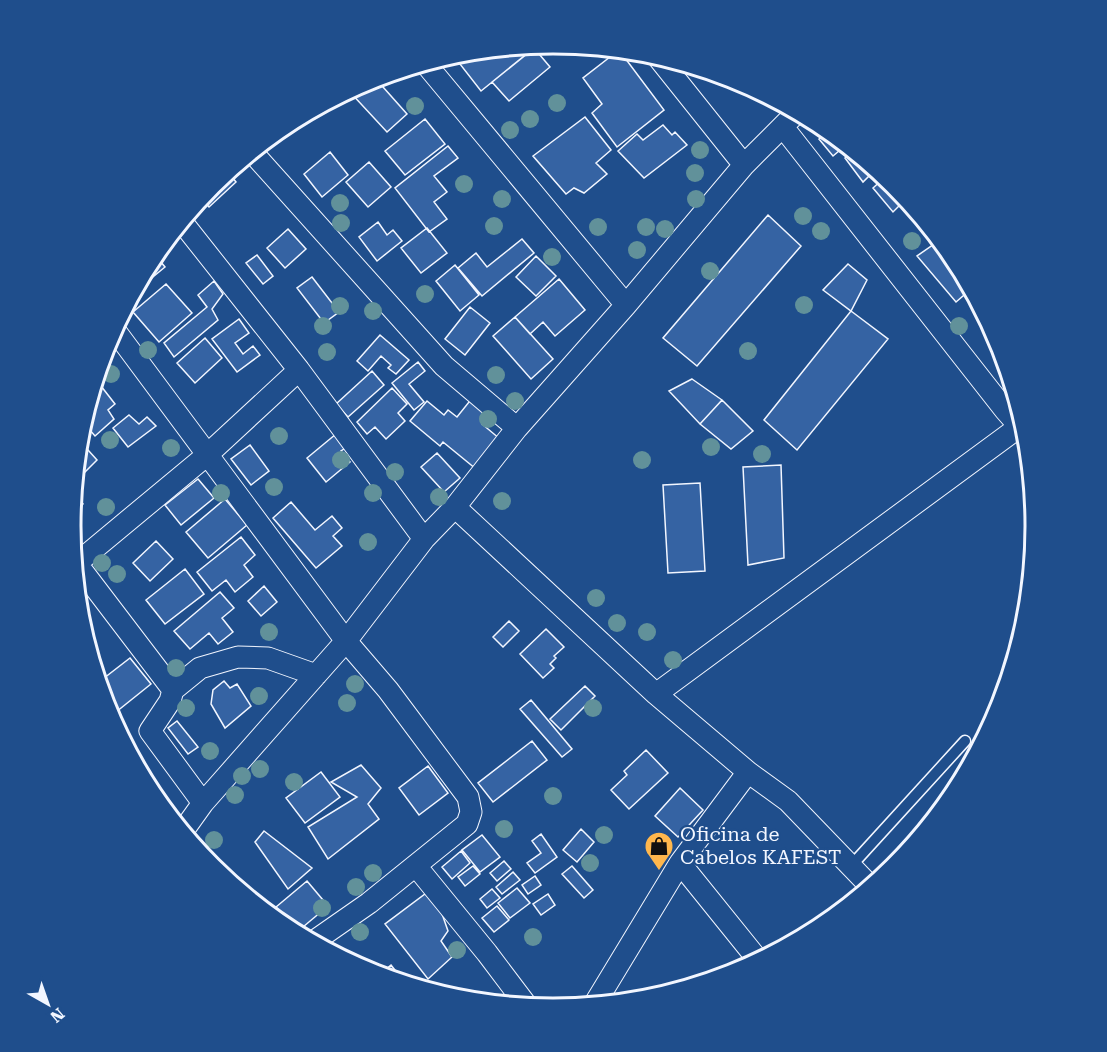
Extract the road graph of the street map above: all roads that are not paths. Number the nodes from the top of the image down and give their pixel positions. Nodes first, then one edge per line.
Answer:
1 (666, 68) edge
2 (431, 70) edge
3 (790, 119) edge
4 (258, 158) edge
5 (744, 165) junction
6 (187, 229) edge
7 (626, 306) junction
8 (120, 338) edge
9 (299, 370) junction
10 (1012, 416) edge
11 (517, 428) junction
12 (1016, 436) edge
13 (207, 455) junction
14 (455, 507) junction
15 (424, 539) junction
16 (83, 556) edge
17 (85, 575) edge
18 (346, 641) junction
19 (316, 675) junction
20 (173, 690) junction
21 (656, 694) junction
22 (965, 741) dead end
23 (748, 772) junction
24 (203, 803) junction
25 (188, 824) edge
26 (680, 863) junction
27 (416, 866) junction
28 (851, 866) junction
29 (866, 881) edge
30 (321, 937) edge
31 (753, 953) edge
32 (600, 995) edge
33 (520, 997) edge

1 - 5 street
2 - 7 street
3 - 5 street
3 - 10 street
4 - 11 street
5 - 7 street
6 - 9 street
7 - 11 street
8 - 13 street
9 - 13 street
9 - 15 street
11 - 14 street
12 - 21 street
13 - 16 street
13 - 18 street
14 - 15 street
14 - 21 street
15 - 18 street
17 - 20 street
18 - 19 street
18 - 27 street
19 - 20 street
19 - 24 street
20 - 24 street
21 - 23 street
22 - 28 lane
23 - 26 street
23 - 28 street
24 - 25 street
26 - 31 street
26 - 32 street
27 - 30 street
27 - 33 street
28 - 29 street

